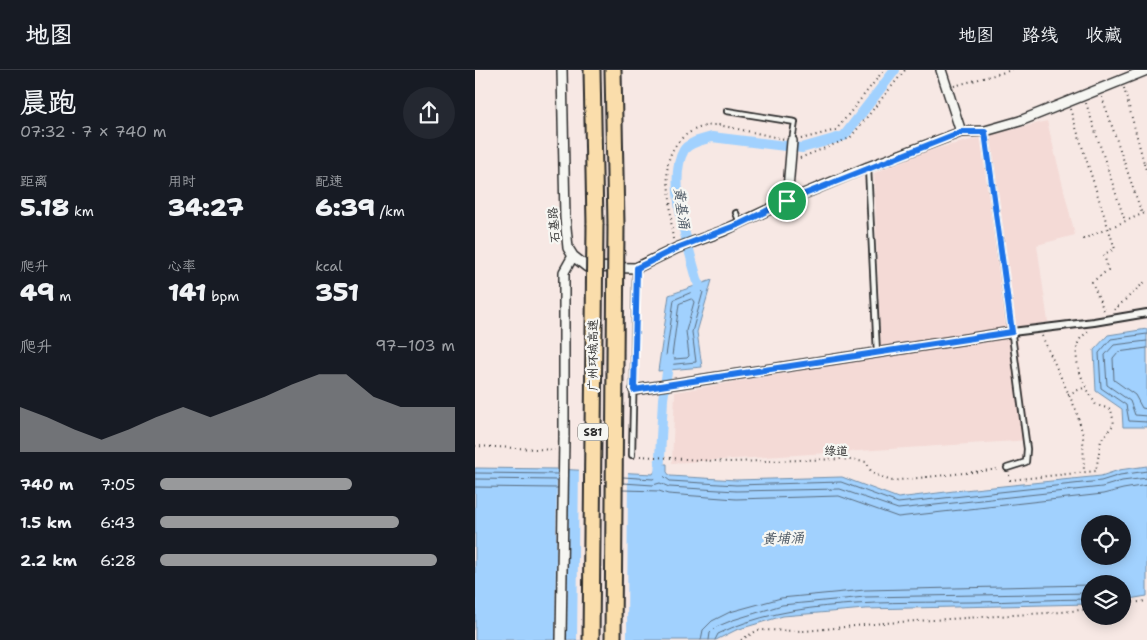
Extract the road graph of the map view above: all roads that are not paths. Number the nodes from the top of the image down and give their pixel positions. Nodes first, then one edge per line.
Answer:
1 (562, 70) edge
2 (592, 70) edge
3 (613, 70) edge
4 (941, 70) edge
5 (1147, 70) edge
6 (727, 110) dead end
7 (961, 132) junction
8 (985, 132) junction
9 (792, 141) joint
10 (869, 167) junction
11 (787, 201) junction
12 (736, 214) dead end
13 (740, 224) junction
14 (573, 256) junction
15 (637, 268) junction
16 (1147, 313) edge
17 (1012, 332) junction
18 (877, 353) junction
19 (634, 390) junction
20 (632, 455) dead end
21 (1007, 468) road end
22 (561, 640) edge
23 (591, 640) edge
24 (613, 640) edge

1 - 14 street, 石基路
2 - 23 highway, 广州环城高速 / S81, bridge
3 - 24 highway, 广州环城高速 / S81, bridge
4 - 7 street
5 - 8 street
6 - 9 lane
7 - 8 street
7 - 10 street, 石基路
8 - 17 lane
9 - 11 street
10 - 11 street, 石基路
10 - 18 lane
11 - 13 street, 石基路
12 - 13 lane
13 - 15 street, 石基路
14 - 15 street, 石基路
14 - 22 street, bridge
15 - 19 lane
16 - 17 street
17 - 18 street
17 - 21 lane
18 - 19 street
19 - 20 lane

